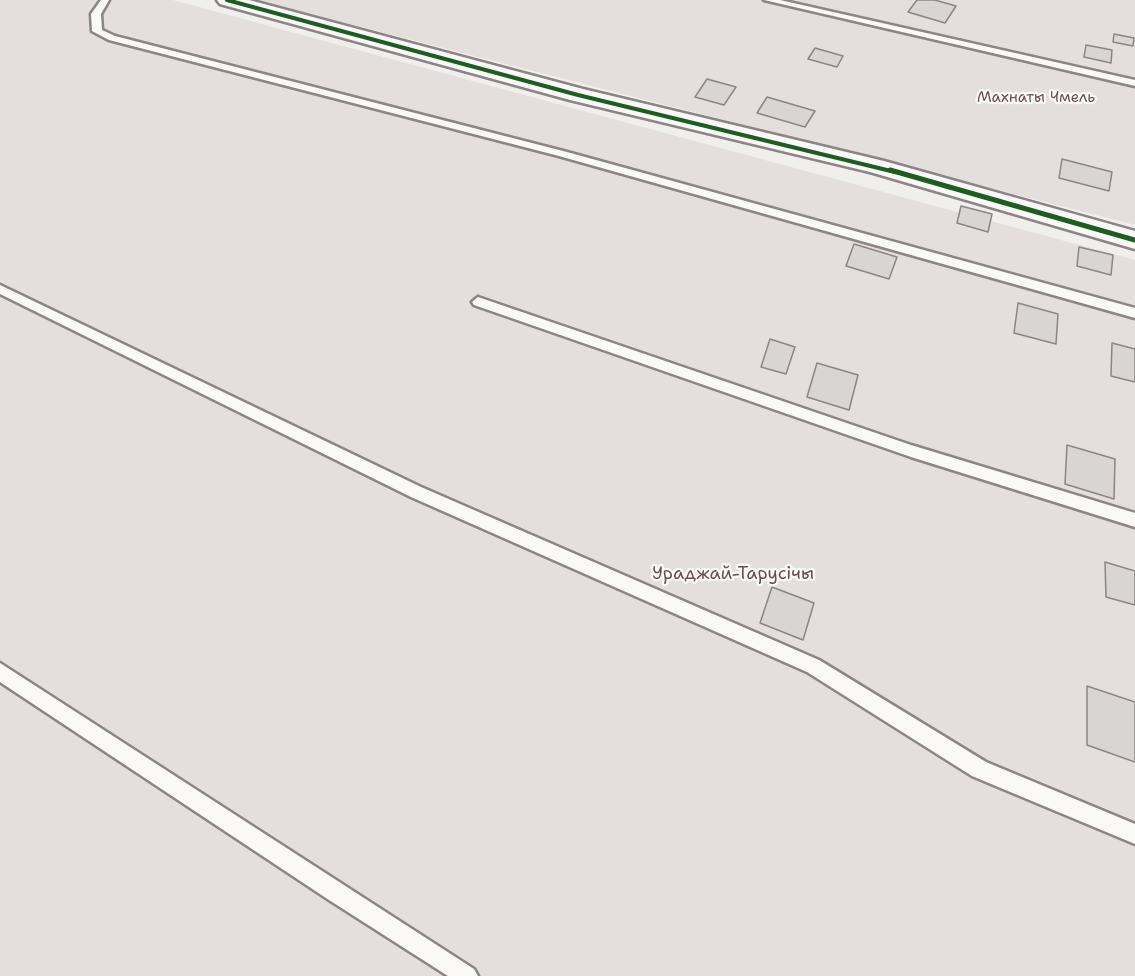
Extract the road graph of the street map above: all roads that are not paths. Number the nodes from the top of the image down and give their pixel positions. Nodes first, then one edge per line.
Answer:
1 (105, 0) edge
2 (226, 0) edge
3 (768, 0) edge
4 (1135, 83) edge
5 (1135, 240) edge
6 (0, 290) edge
7 (478, 302) dead end
8 (1135, 313) edge
9 (1135, 520) edge
10 (0, 672) edge
11 (1135, 834) edge
12 (467, 976) edge

1 - 8 lane
2 - 5 street
3 - 4 lane
6 - 11 lane
7 - 9 lane
10 - 12 lane

